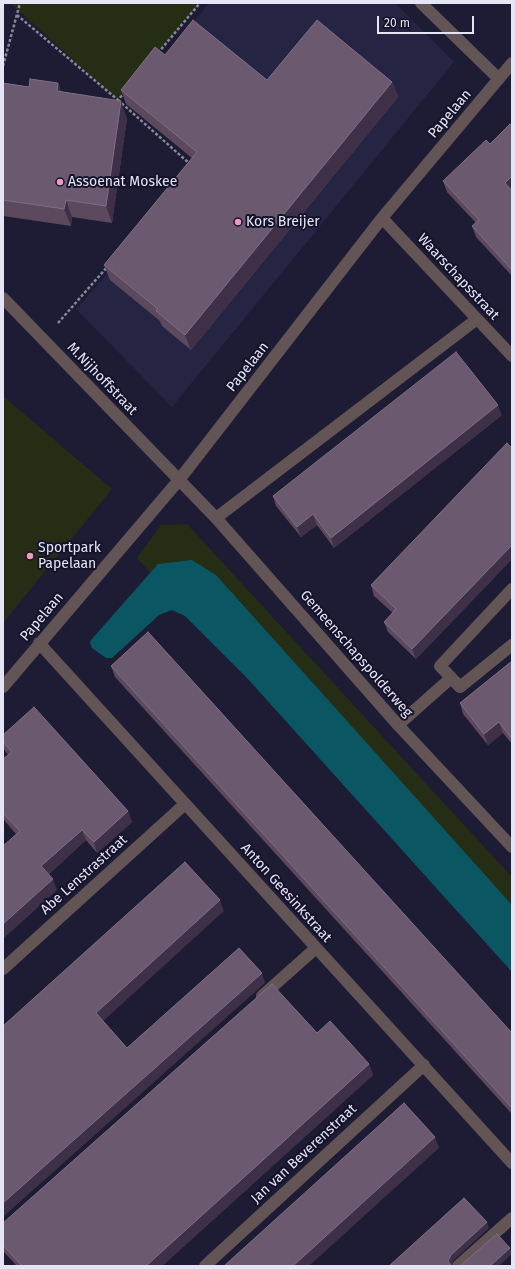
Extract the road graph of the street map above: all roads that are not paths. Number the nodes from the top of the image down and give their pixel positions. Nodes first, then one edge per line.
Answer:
1 (421, 3) edge
2 (512, 63) edge
3 (498, 79) junction
4 (382, 218) junction
5 (3, 298) edge
6 (477, 319) junction
7 (512, 356) edge
8 (180, 480) junction
9 (216, 518) junction
10 (512, 589) edge
11 (39, 643) junction
12 (512, 645) edge
13 (451, 678) junction
14 (3, 687) edge
15 (398, 725) junction
16 (185, 804) junction
17 (512, 847) edge
18 (316, 948) junction
19 (3, 969) edge
20 (251, 1006) edge
21 (424, 1065) junction
22 (512, 1162) edge
23 (512, 1218) edge
24 (206, 1266) edge
25 (458, 1266) edge

1 - 3 street
2 - 3 street, Papelaan
3 - 4 street, Papelaan
4 - 6 street, Waarschapsstraat
4 - 8 street, Papelaan
5 - 8 street, M.Nijhoffstraat
6 - 7 street, Waarschapsstraat
6 - 9 street
8 - 9 street, Gemeenschapspolderweg
8 - 11 street, Papelaan
9 - 15 street, Gemeenschapspolderweg
10 - 13 street
11 - 14 street, Papelaan
11 - 16 street, Anton Geesinkstraat
12 - 13 street
13 - 15 street
15 - 17 street, Gemeenschapspolderweg
16 - 18 street, Anton Geesinkstraat
16 - 19 street, Abe Lenstrastraat
18 - 20 street
18 - 21 street, Anton Geesinkstraat
21 - 22 street, Anton Geesinkstraat
21 - 24 street, Jan van Beverenstraat
23 - 25 street

